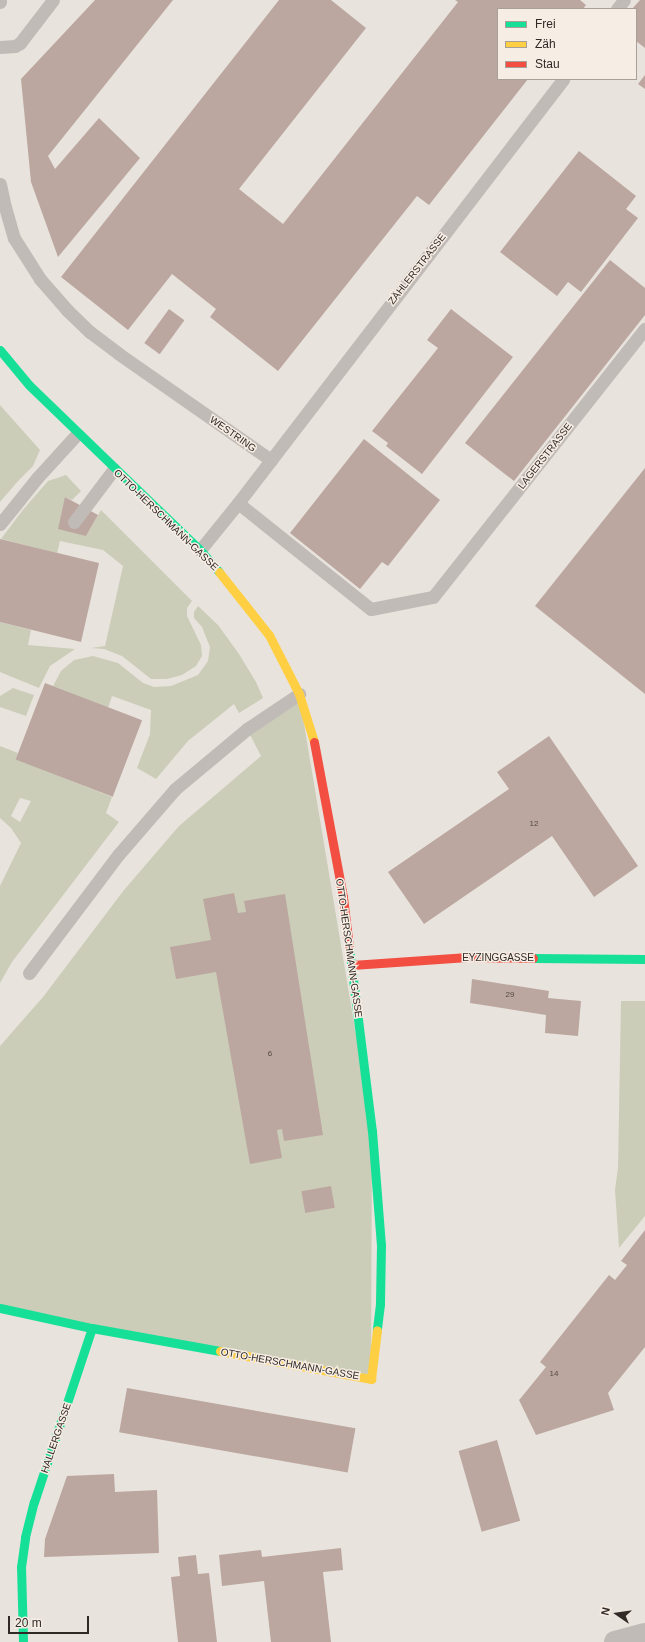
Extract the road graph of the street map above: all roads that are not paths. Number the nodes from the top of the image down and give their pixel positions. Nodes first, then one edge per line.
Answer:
1 (53, 0) edge
2 (624, 0) edge
3 (618, 8) edge
4 (0, 47) edge
5 (563, 80) edge
6 (0, 184) edge
7 (645, 329) edge
8 (0, 350) edge
9 (78, 434) junction
10 (271, 460) junction
11 (114, 469) junction
12 (238, 503) junction
13 (74, 522) dead end
14 (0, 524) edge
15 (200, 550) junction
16 (299, 694) junction
17 (645, 959) edge
18 (352, 965) junction
19 (29, 973) dead end
20 (0, 1308) edge
21 (92, 1328) junction
22 (645, 1634) edge
23 (23, 1642) edge
24 (615, 1642) edge

1 - 4 lane
2 - 3 lane
5 - 10 lane, ZÄHLERSTRASSE
6 - 10 lane, WESTRING
7 - 12 lane, LAGERSTRASSE
8 - 9 street, OTTO-HERSCHMANN-GASSE
9 - 11 street, OTTO-HERSCHMANN-GASSE
9 - 14 lane
10 - 12 lane
11 - 13 lane
11 - 15 street, OTTO-HERSCHMANN-GASSE
12 - 15 lane
15 - 16 street, OTTO-HERSCHMANN-GASSE
16 - 18 street, OTTO-HERSCHMANN-GASSE
16 - 19 lane
17 - 18 street, EYZINGGASSE
18 - 21 street, OTTO-HERSCHMANN-GASSE
20 - 21 street
21 - 23 street, HALLERGASSE
22 - 24 street

